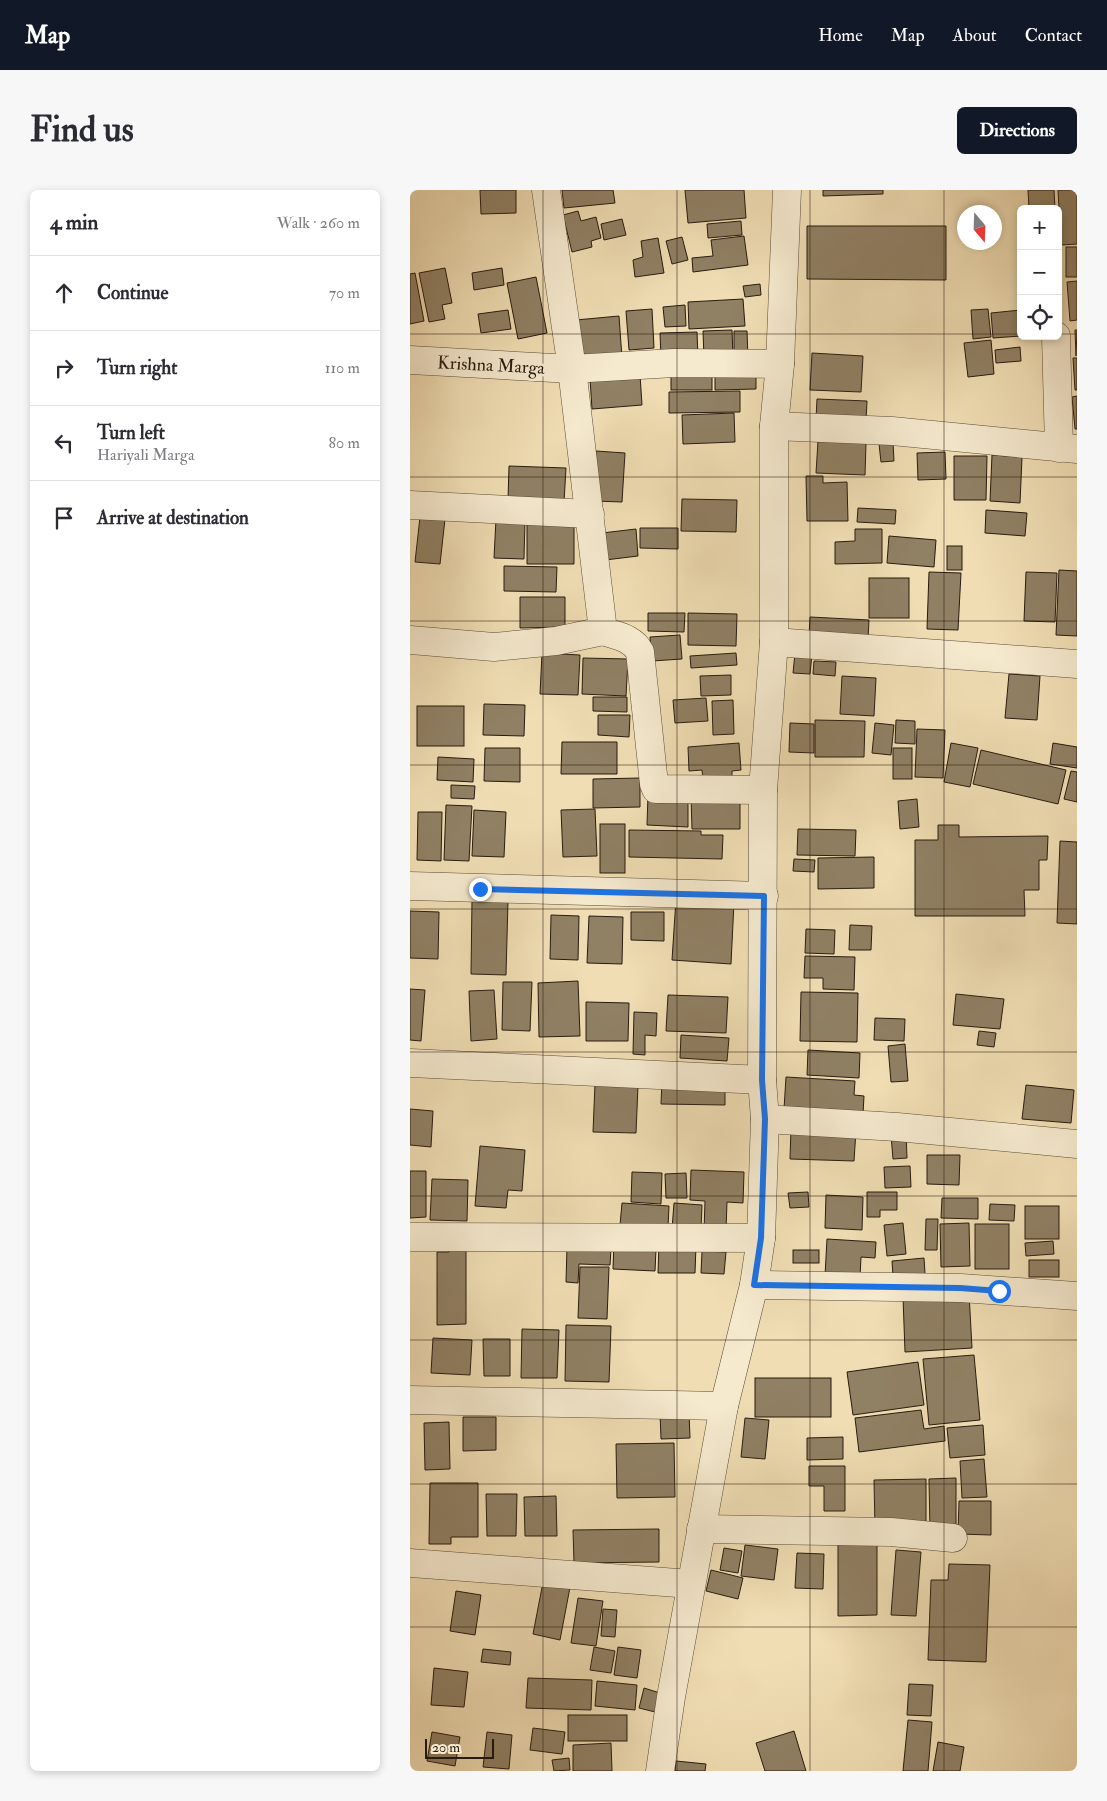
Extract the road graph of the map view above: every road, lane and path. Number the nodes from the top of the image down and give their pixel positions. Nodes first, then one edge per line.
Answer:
1 (546, 190) edge
2 (787, 190) edge
3 (1056, 340) edge
4 (410, 360) edge
5 (780, 364) junction
6 (572, 369) junction
7 (774, 426) junction
8 (1068, 448) edge
9 (410, 505) edge
10 (590, 514) junction
11 (603, 630) junction
12 (410, 640) edge
13 (774, 642) junction
14 (1077, 664) edge
15 (763, 790) junction
16 (410, 886) edge
17 (764, 896) junction
18 (410, 1063) edge
19 (762, 1080) junction
20 (765, 1119) junction
21 (1077, 1144) edge
22 (410, 1238) edge
23 (761, 1238) junction
24 (754, 1285) junction
25 (1077, 1296) edge
26 (410, 1400) edge
27 (724, 1406) junction
28 (701, 1528) junction
29 (953, 1538) dead end
30 (410, 1563) edge
31 (691, 1584) junction
32 (660, 1771) edge

1 - 6 street
2 - 5 street
3 - 8 street
4 - 6 street, Krishna Marga
5 - 6 street, Krishna Marga
5 - 7 street
6 - 10 street
7 - 8 street
7 - 13 street
9 - 10 street
10 - 11 street
11 - 12 street
11 - 15 street
13 - 14 street
13 - 15 street
15 - 17 street
16 - 17 street
17 - 19 street
18 - 19 street
19 - 20 street
20 - 21 street
20 - 23 street
22 - 23 street
23 - 24 street
24 - 25 street
24 - 27 street
26 - 27 street
27 - 28 street
28 - 29 street
28 - 31 street
30 - 31 street
31 - 32 street

